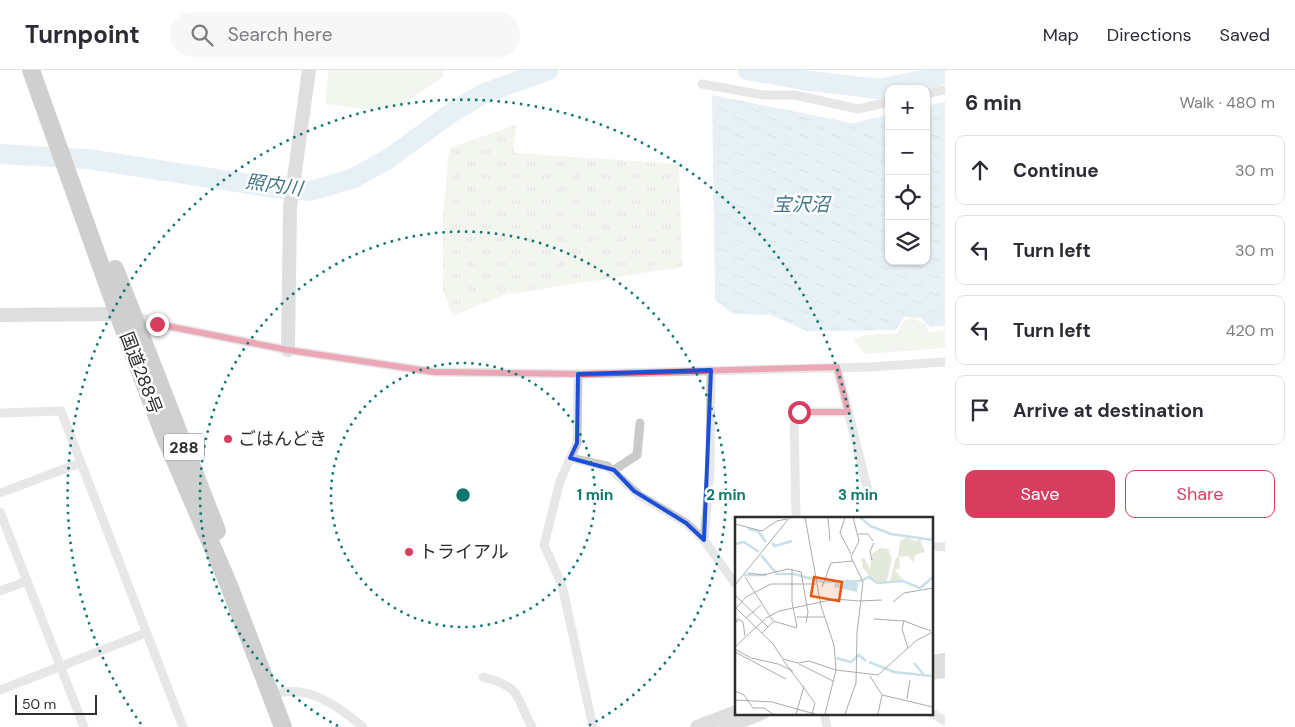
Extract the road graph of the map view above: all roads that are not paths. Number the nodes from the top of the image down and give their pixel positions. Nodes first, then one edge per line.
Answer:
1 (31, 70) edge
2 (42, 70) edge
3 (309, 70) edge
4 (702, 84) dead end
5 (945, 90) edge
6 (930, 93) edge
7 (885, 103) edge
8 (61, 134) junction
9 (125, 314) junction
10 (0, 315) edge
11 (288, 350) junction
12 (945, 362) edge
13 (837, 367) junction
14 (711, 370) junction
15 (578, 374) junction
16 (848, 412) junction
17 (0, 413) edge
18 (640, 424) dead end
19 (570, 458) junction
20 (80, 463) junction
21 (614, 470) junction
22 (0, 493) edge
23 (870, 499) dead end
24 (0, 512) edge
25 (796, 517) edge
26 (704, 540) junction
27 (932, 546) edge
28 (945, 547) edge
29 (27, 581) junction
30 (735, 584) edge
31 (0, 591) edge
32 (146, 633) junction
33 (945, 660) edge
34 (932, 662) edge
35 (61, 666) junction
36 (945, 671) edge
37 (932, 673) edge
38 (483, 677) dead end
39 (0, 690) edge
40 (275, 694) junction
41 (735, 712) edge
42 (759, 714) edge
43 (824, 714) edge
44 (932, 714) edge
45 (945, 721) edge
46 (84, 727) edge
47 (183, 727) edge
48 (283, 727) edge
49 (294, 727) edge
50 (363, 727) edge
51 (532, 727) edge
52 (593, 727) edge
53 (697, 727) edge
54 (726, 727) edge
55 (826, 727) edge

1 - 8 highway, 国道288号 / 288
2 - 8 highway, 国道288号 / 288
3 - 11 street
4 - 7 street
5 - 6 street
8 - 9 highway, 国道288号 / 288
9 - 10 street
9 - 11 street
9 - 40 highway, 国道288号 / 288
11 - 15 street
12 - 13 street
13 - 14 street
13 - 16 street
14 - 15 street
14 - 26 street
15 - 19 street
16 - 23 street
16 - 25 street
17 - 20 street
18 - 21 street
19 - 21 street
19 - 52 street
20 - 22 street
20 - 32 street
21 - 26 street
24 - 29 street
26 - 30 street
27 - 28 street
29 - 31 street
29 - 35 street
32 - 35 street
32 - 47 street
33 - 34 street
35 - 39 street
35 - 46 street
36 - 37 street
38 - 51 street
40 - 48 highway, 国道288号 / 288
40 - 49 highway, 国道288号 / 288
40 - 50 street
41 - 53 street
42 - 54 street
43 - 55 street
44 - 45 street

